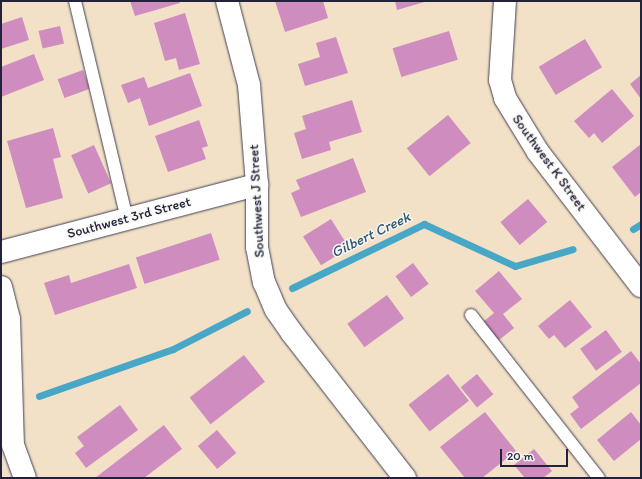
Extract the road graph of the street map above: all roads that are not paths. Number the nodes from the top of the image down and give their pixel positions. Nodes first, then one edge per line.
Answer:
1 (75, 1) edge
2 (227, 1) edge
3 (505, 1) edge
4 (257, 185) junction
5 (127, 219) junction
6 (1, 252) edge
7 (641, 286) edge
8 (1, 287) edge
9 (471, 315) dead end
10 (25, 478) edge
11 (405, 478) edge
12 (598, 478) edge

1 - 5 lane
2 - 4 street, Southwest J Street
3 - 7 street, Southwest K Street
4 - 5 street, Southwest 3rd Street
4 - 11 street, Southwest J Street
5 - 6 street, Southwest 3rd Street
8 - 10 street
9 - 12 lane

